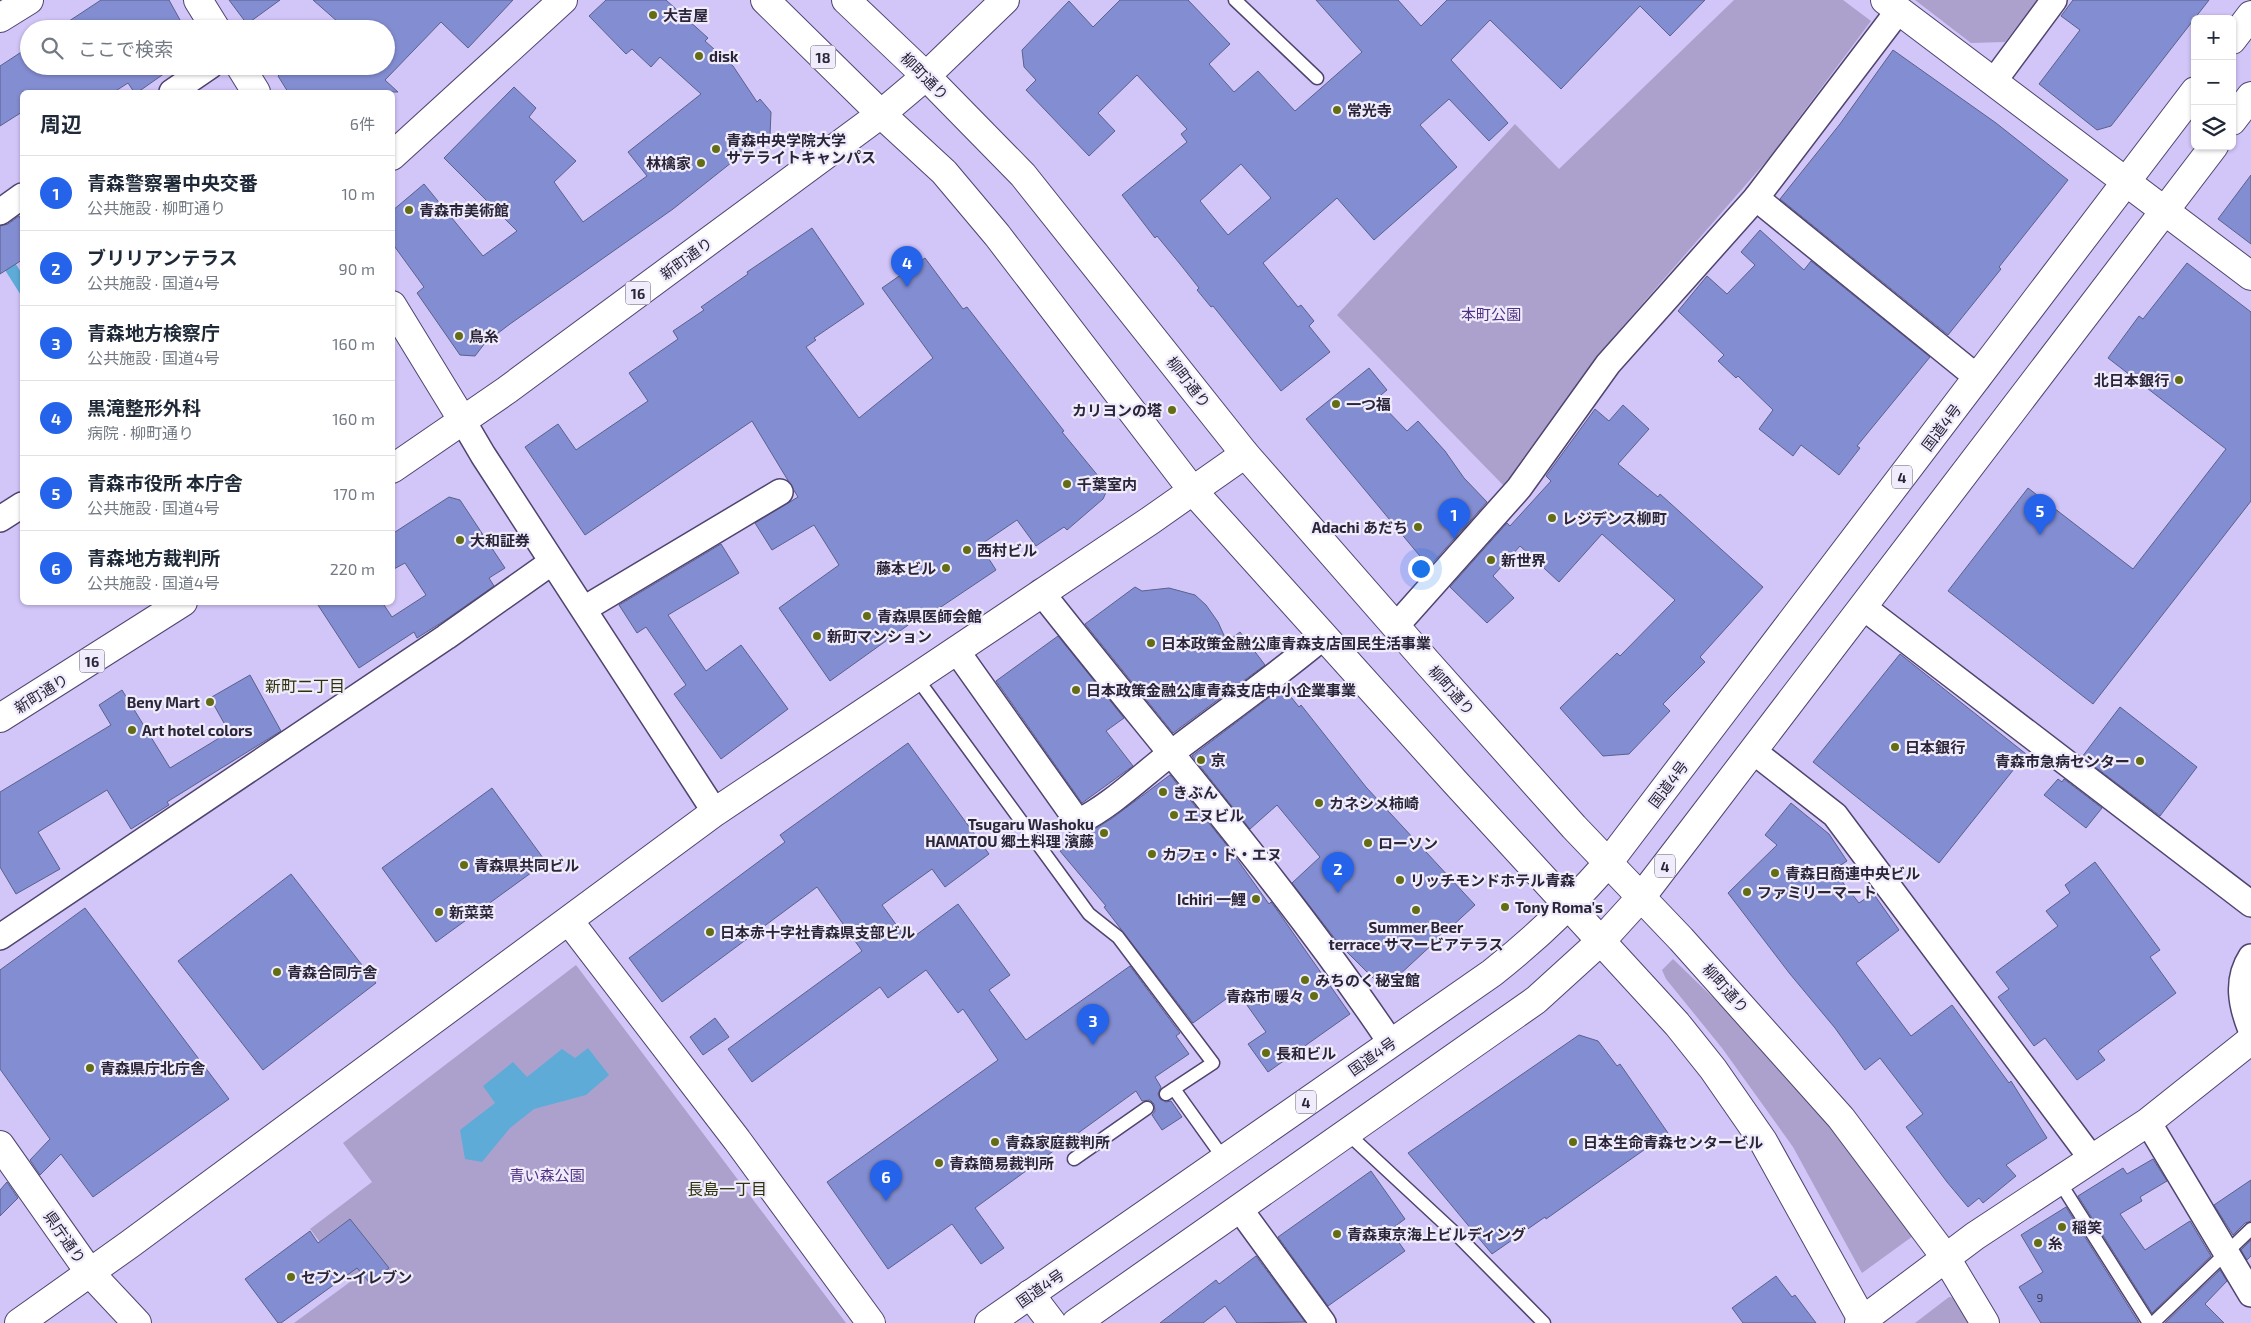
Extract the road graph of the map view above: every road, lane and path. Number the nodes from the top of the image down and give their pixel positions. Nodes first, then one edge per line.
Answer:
1 (29, 0) edge
2 (198, 0) edge
3 (564, 0) edge
4 (765, 0) edge
5 (846, 0) edge
6 (1005, 0) edge
7 (1235, 0) edge
8 (2054, 0) edge
9 (1892, 5) edge
10 (2251, 15) edge
11 (0, 18) edge
12 (210, 20) edge
13 (2236, 35) edge
14 (197, 75) edge
15 (246, 75) edge
16 (926, 76) junction
17 (1317, 78) dead end
18 (1994, 81) junction
19 (175, 90) edge
20 (255, 90) edge
21 (2191, 95) edge
22 (2251, 96) edge
23 (881, 114) junction
24 (2236, 116) edge
25 (2211, 150) edge
26 (395, 153) edge
27 (2127, 182) junction
28 (20, 197) edge
29 (1756, 198) junction
30 (2165, 211) junction
31 (0, 212) edge
32 (2251, 276) edge
33 (395, 310) edge
34 (1978, 378) junction
35 (463, 421) junction
36 (1245, 454) junction
37 (395, 467) edge
38 (1193, 491) junction
39 (780, 492) dead end
40 (20, 506) edge
41 (0, 519) edge
42 (552, 562) junction
43 (1041, 592) junction
44 (178, 605) edge
45 (1863, 607) junction
46 (584, 608) junction
47 (1396, 626) junction
48 (1323, 637) junction
49 (956, 650) junction
50 (916, 677) junction
51 (0, 718) edge
52 (1753, 751) junction
53 (1170, 754) junction
54 (715, 812) junction
55 (1608, 863) junction
56 (1642, 896) junction
57 (2251, 904) edge
58 (1569, 906) junction
59 (569, 921) junction
60 (0, 937) edge
61 (1602, 940) junction
62 (2251, 957) edge
63 (2251, 1030) edge
64 (2251, 1040) edge
65 (1391, 1043) junction
66 (1147, 1108) dead end
67 (2148, 1122) junction
68 (1346, 1132) junction
69 (0, 1145) edge
70 (2092, 1158) junction
71 (1074, 1159) dead end
72 (1224, 1159) junction
73 (2059, 1181) junction
74 (1239, 1208) junction
75 (2251, 1229) edge
76 (2226, 1252) junction
77 (1946, 1258) junction
78 (90, 1273) junction
79 (1030, 1294) junction
80 (2251, 1294) edge
81 (1862, 1322) edge
82 (19, 1323) edge
83 (137, 1323) edge
84 (871, 1323) edge
85 (990, 1323) edge
86 (1052, 1323) edge
87 (1076, 1323) edge
88 (1323, 1323) edge
89 (1544, 1323) edge
90 (1985, 1323) edge
91 (2149, 1323) edge
92 (2153, 1323) edge

1 - 11 main road
2 - 12 main road
3 - 26 main road
4 - 23 main road, 18
5 - 16 main road, 柳町通り
6 - 16 main road, 新町通り
7 - 17 lane
8 - 18 street
9 - 18 main road
9 - 29 street
10 - 13 main road
14 - 19 street
15 - 20 main road
16 - 23 main road, 新町通り / 16
16 - 36 main road, 柳町通り
18 - 27 main road
21 - 27 main road, 国道4号 / 4
22 - 24 main road
23 - 35 main road, 新町通り / 16
23 - 38 main road
25 - 30 main road, 4
27 - 30 main road
27 - 34 main road, 国道4号 / 4
28 - 31 street
29 - 34 street
29 - 47 street
30 - 32 main road
30 - 45 main road, 4
33 - 35 main road
34 - 55 main road, 国道4号 / 4
35 - 37 main road, 新町通り / 16
35 - 42 street
36 - 38 main road
36 - 47 main road, 柳町通り
38 - 43 main road
38 - 48 main road
39 - 46 street
40 - 41 street
42 - 46 street
42 - 60 street
43 - 49 main road
43 - 53 street
44 - 51 main road, 新町通り / 16
45 - 52 main road, 4
45 - 57 street
46 - 54 street
47 - 55 main road, 柳町通り
48 - 53 street
48 - 58 main road
49 - 50 main road
49 - 53 street
50 - 54 main road
50 - 72 lane
52 - 56 main road, 4
52 - 70 street
53 - 65 street
54 - 59 main road
55 - 56 main road, 柳町通り
55 - 58 main road, 国道4号 / 4
56 - 61 main road, 4
56 - 77 main road, 柳町通り
58 - 61 main road
58 - 65 main road, 国道4号 / 4
59 - 78 main road
59 - 84 main road
61 - 68 main road, 4
61 - 81 main road
62 - 63 street
64 - 67 main road
65 - 72 main road, 国道4号 / 4
66 - 71 lane
67 - 70 main road
67 - 76 street
68 - 74 main road, 4
68 - 89 lane
69 - 78 main road, 県庁通り
70 - 73 main road
72 - 79 main road, 国道4号 / 4
73 - 77 main road
73 - 91 lane
74 - 87 main road, 4
74 - 88 street
75 - 76 lane
76 - 80 street
76 - 92 lane
77 - 81 main road
77 - 90 main road, 柳町通り
78 - 82 main road
78 - 83 main road, 県庁通り
79 - 85 main road, 国道4号 / 4
79 - 86 main road

